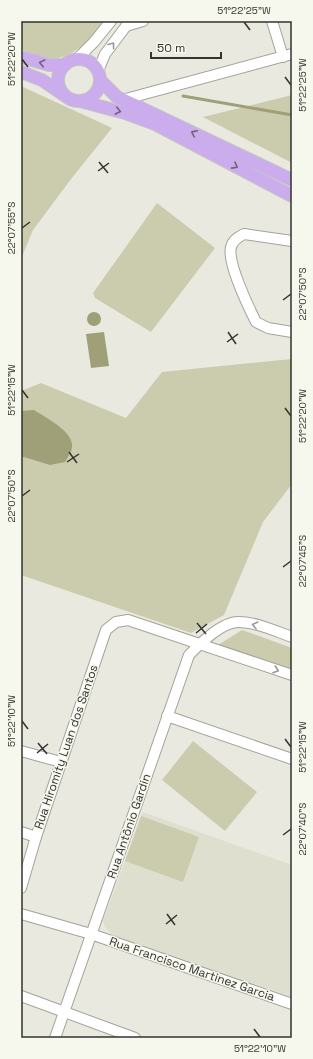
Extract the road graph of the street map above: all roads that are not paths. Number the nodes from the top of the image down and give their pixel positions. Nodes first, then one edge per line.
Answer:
1 (112, 21) edge
2 (143, 21) edge
3 (272, 21) edge
4 (128, 24) edge
5 (287, 55) edge
6 (21, 57) edge
7 (77, 60) junction
8 (65, 65) junction
9 (21, 72) edge
10 (99, 76) junction
11 (65, 96) junction
12 (122, 100) junction
13 (80, 101) junction
14 (292, 180) edge
15 (292, 196) edge
16 (292, 241) edge
17 (292, 332) edge
18 (292, 638) edge
19 (199, 643) junction
20 (292, 676) edge
21 (167, 716) junction
22 (21, 751) edge
23 (292, 759) edge
24 (62, 762) junction
25 (21, 832) edge
26 (36, 837) junction
27 (21, 888) edge
28 (21, 914) edge
29 (91, 934) junction
30 (21, 996) edge
31 (292, 1004) edge
32 (64, 1011) junction
33 (55, 1038) edge
34 (133, 1038) edge

1 - 7 street
2 - 4 street
3 - 5 street
10 -> 4 street
5 - 12 street
8 -> 6 main road
7 - 8 main road
7 - 10 main road
8 - 11 main road
9 - 11 main road
10 - 12 main road
10 - 13 main road
11 - 13 main road
14 -> 12 main road
13 -> 15 main road
16 - 17 street
18 -> 19 street
19 -> 20 street
19 - 21 street, Rua Antônio Gardin
19 - 24 street, Rua Hiromity Luan dos Santos
21 - 23 street
21 - 29 street, Rua Antônio Gardin
22 - 24 street
24 - 26 street, Rua Hiromity Luan dos Santos
25 - 26 street
26 - 27 street, Rua Hiromity Luan dos Santos
28 - 29 street, Rua Francisco Martinez Garcia
29 - 31 street, Rua Francisco Martinez Garcia
29 - 32 street, Rua Antônio Gardin
30 - 32 street
32 - 33 street, Rua Antônio Gardin
32 - 34 street

